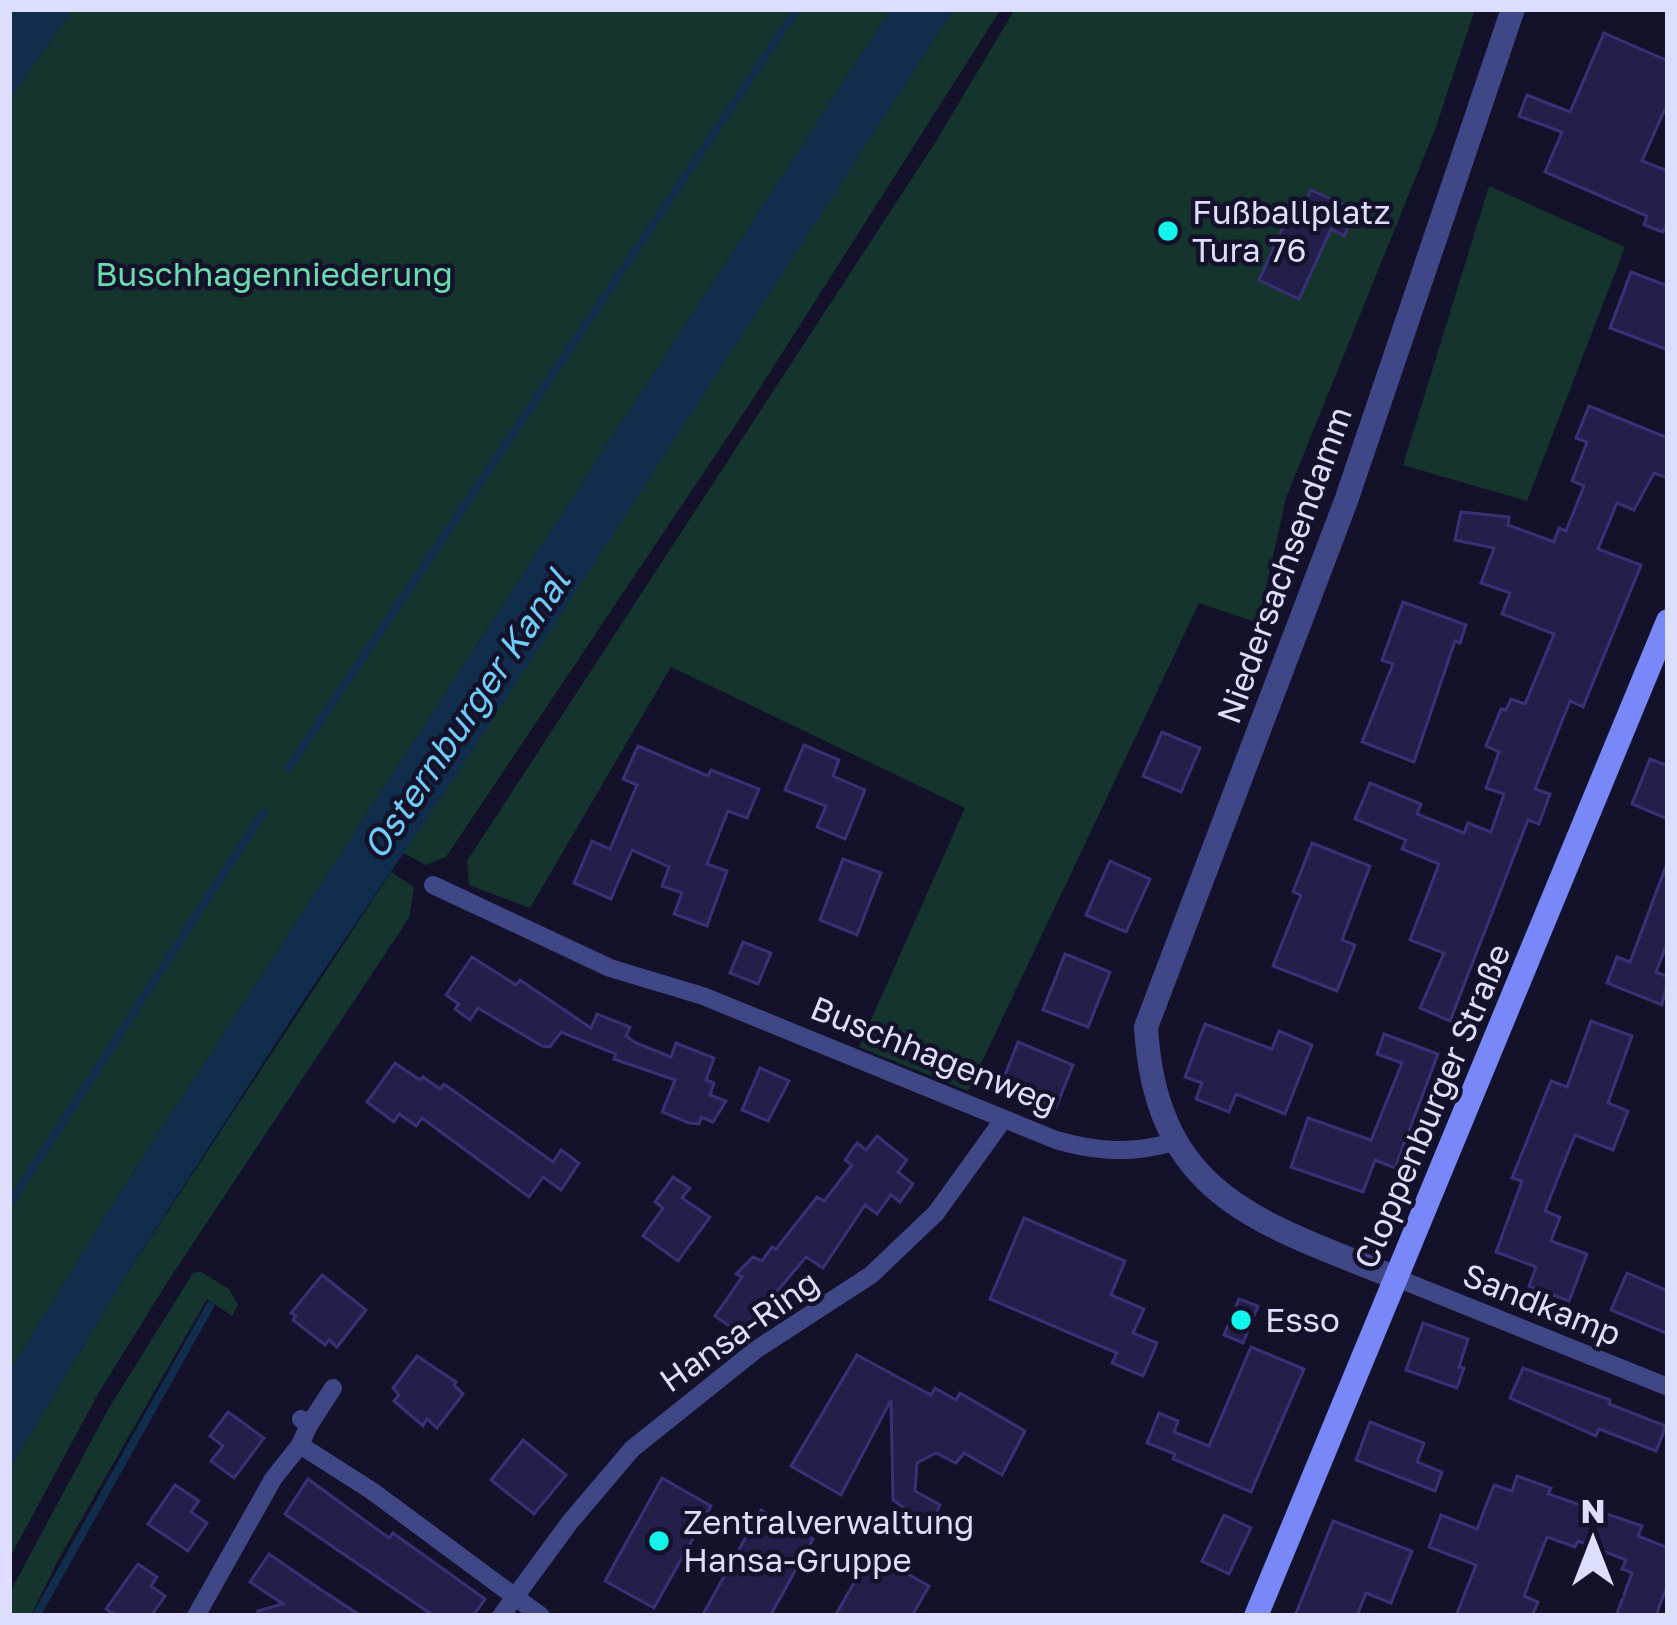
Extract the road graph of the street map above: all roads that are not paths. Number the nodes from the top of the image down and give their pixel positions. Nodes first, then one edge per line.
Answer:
1 (1513, 9) edge
2 (1668, 621) edge
3 (433, 885) dead end
4 (1003, 1120) junction
5 (1174, 1142) junction
6 (1394, 1277) junction
7 (1668, 1387) edge
8 (333, 1388) dead end
9 (300, 1445) junction
10 (514, 1597) junction
11 (196, 1616) edge
12 (501, 1616) edge
13 (541, 1616) edge
14 (1256, 1616) edge

1 - 5 street, Niedersachsendamm
2 - 6 main road, Cloppenburger Straße
3 - 4 street, Buschhagenweg
4 - 5 street, Buschhagenweg
4 - 10 street, Hansa-Ring
5 - 6 street
6 - 7 street, Sandkamp
6 - 14 main road, Cloppenburger Straße
8 - 9 street
9 - 10 street
9 - 11 street
10 - 12 street, Hansa-Ring
10 - 13 street

